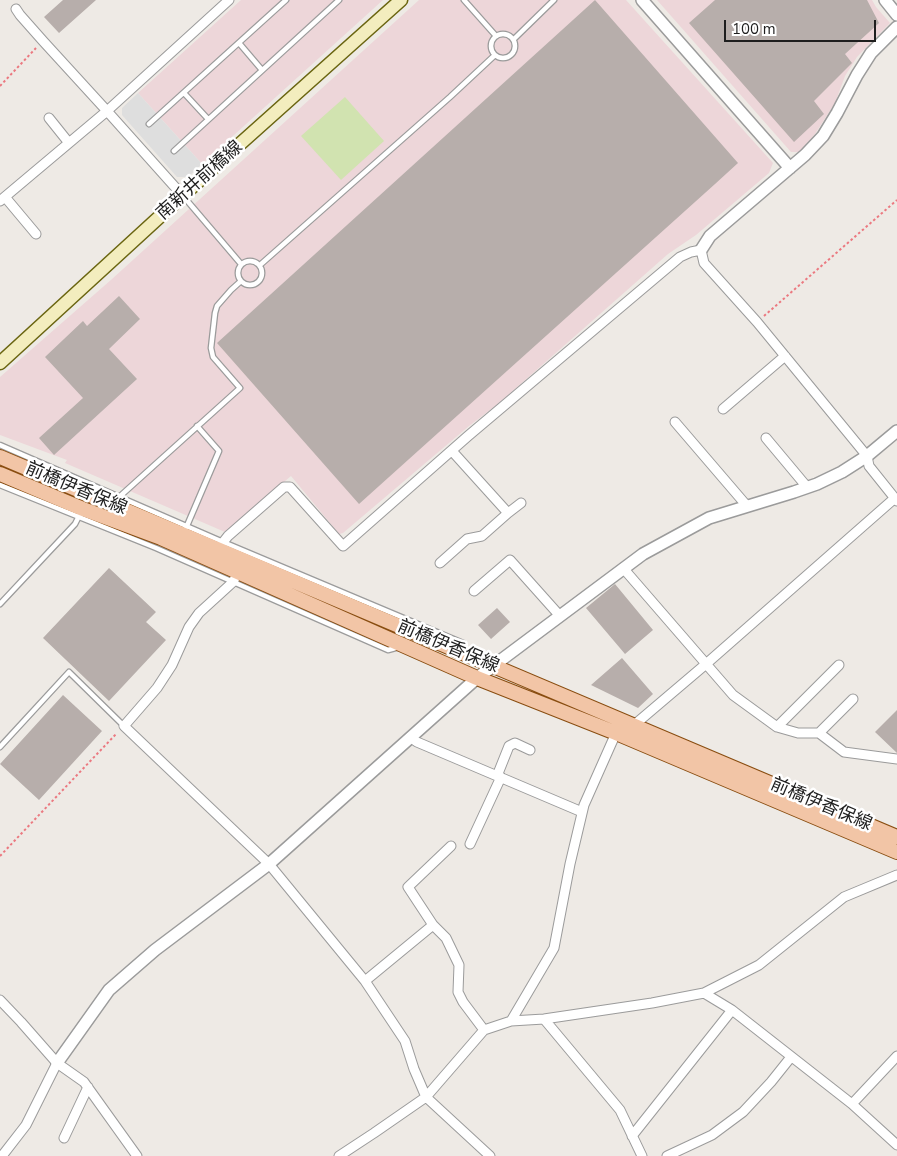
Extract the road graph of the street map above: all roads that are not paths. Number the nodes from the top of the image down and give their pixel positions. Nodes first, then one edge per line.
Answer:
1 (229, 0) edge
2 (286, 0) edge
3 (338, 0) edge
4 (401, 0) edge
5 (464, 0) edge
6 (554, 0) edge
7 (642, 0) edge
8 (885, 0) edge
9 (16, 9) dead end
10 (897, 15) edge
11 (897, 27) edge
12 (496, 36) junction
13 (514, 39) junction
14 (238, 43) junction
15 (495, 54) junction
16 (262, 70) junction
17 (184, 93) junction
18 (107, 111) junction
19 (49, 118) dead end
20 (208, 119) junction
21 (149, 124) dead end
22 (69, 142) junction
23 (174, 150) dead end
24 (790, 168) junction
25 (183, 196) junction
26 (2, 199) edge
27 (36, 234) dead end
28 (701, 250) junction
29 (241, 264) junction
30 (260, 265) junction
31 (241, 281) junction
32 (785, 356) junction
33 (0, 363) edge
34 (723, 409) dead end
35 (675, 422) dead end
36 (197, 426) junction
37 (897, 431) edge
38 (766, 438) dead end
39 (0, 445) edge
40 (452, 451) junction
41 (5, 455) edge
42 (867, 456) junction
43 (0, 474) edge
44 (0, 485) edge
45 (807, 486) junction
46 (36, 494) junction
47 (896, 499) edge
48 (116, 501) junction
49 (521, 503) dead end
50 (747, 506) junction
51 (80, 513) junction
52 (508, 513) junction
53 (184, 530) junction
54 (220, 546) junction
55 (440, 563) dead end
56 (624, 568) junction
57 (235, 577) junction
58 (276, 582) junction
59 (474, 590) dead end
60 (0, 604) edge
61 (560, 616) junction
62 (404, 624) junction
63 (463, 643) dead end
64 (706, 664) junction
65 (839, 665) dead end
66 (493, 666) junction
67 (477, 678) junction
68 (853, 700) dead end
69 (124, 726) junction
70 (633, 726) junction
71 (777, 727) junction
72 (616, 733) junction
73 (819, 734) junction
74 (410, 737) junction
75 (0, 747) edge
76 (530, 750) dead end
77 (897, 759) edge
78 (499, 776) junction
79 (582, 812) junction
80 (897, 837) edge
81 (470, 844) dead end
82 (451, 846) dead end
83 (897, 852) edge
84 (269, 864) junction
85 (897, 875) edge
86 (434, 925) junction
87 (365, 981) junction
88 (704, 993) junction
89 (0, 1000) edge
90 (732, 1010) junction
91 (544, 1019) junction
92 (511, 1021) junction
93 (484, 1030) junction
94 (897, 1056) edge
95 (791, 1057) junction
96 (57, 1063) junction
97 (88, 1087) junction
98 (426, 1097) junction
99 (852, 1104) junction
100 (632, 1136) junction
101 (64, 1138) dead end
102 (897, 1145) edge
103 (3, 1150) edge
104 (138, 1156) edge
105 (339, 1156) edge
106 (490, 1156) edge
107 (642, 1156) edge
108 (667, 1156) edge

1 - 18 street
2 - 14 lane
3 - 16 lane
4 - 25 main road, 南新井前橋線
5 - 12 lane
6 - 13 lane
7 - 24 street
8 - 10 street
9 - 18 street
11 - 24 street
12 - 13 lane
12 - 15 lane
13 - 15 lane
14 - 16 lane
14 - 17 lane
15 - 30 lane
16 - 20 lane
17 - 20 lane
17 - 21 lane
18 - 22 street
18 - 25 street
19 - 22 street
20 - 23 lane
22 - 26 street
24 - 28 street
25 - 29 lane
25 - 33 main road, 南新井前橋線
26 - 27 street
28 - 32 street
28 - 40 street
29 - 30 lane
29 - 31 lane
30 - 31 lane
31 - 36 lane
32 - 34 street
32 - 42 street
35 - 50 street
36 - 48 lane
36 - 53 lane
37 - 42 street
38 - 45 street
39 - 41 lane
40 - 52 street
40 - 54 street
41 - 48 main road, 前橋伊香保線
42 - 45 street
42 - 47 street
43 - 46 main road, 前橋伊香保線
44 - 46 lane
45 - 50 street
46 - 51 main road, 前橋伊香保線
47 - 64 street
48 - 53 main road, 前橋伊香保線
49 - 52 street
50 - 56 street
51 - 57 main road, 前橋伊香保線
51 - 60 lane
52 - 55 street
53 - 54 main road, 前橋伊香保線
54 - 58 main road, 前橋伊香保線
56 - 61 street
56 - 64 street
57 - 58 main road, 前橋伊香保線
57 - 69 street
58 - 62 main road, 前橋伊香保線
58 - 67 main road, 前橋伊香保線
59 - 61 street
61 - 66 street
62 - 63 lane
62 - 66 main road, 前橋伊香保線
64 - 70 street
64 - 71 street
65 - 71 street
66 - 67 street
66 - 70 main road, 前橋伊香保線
67 - 72 main road, 前橋伊香保線
67 - 74 street
68 - 73 street
69 - 75 lane
69 - 84 street
70 - 80 main road, 前橋伊香保線
71 - 73 street
72 - 79 street
72 - 83 main road, 前橋伊香保線
73 - 77 street
74 - 78 street
74 - 84 street
76 - 78 street
78 - 79 street
78 - 81 street
79 - 92 street
82 - 86 street
84 - 87 street
84 - 96 street
85 - 88 street
86 - 87 street
86 - 93 street
87 - 98 street
88 - 90 street
88 - 91 street
89 - 96 street
90 - 95 street
90 - 100 street
91 - 92 street
91 - 100 street
92 - 93 street
93 - 98 street
94 - 99 street
95 - 99 street
95 - 108 street
96 - 97 street
96 - 103 street
97 - 101 street
97 - 104 street
98 - 105 street
98 - 106 street
99 - 102 street
100 - 107 street

